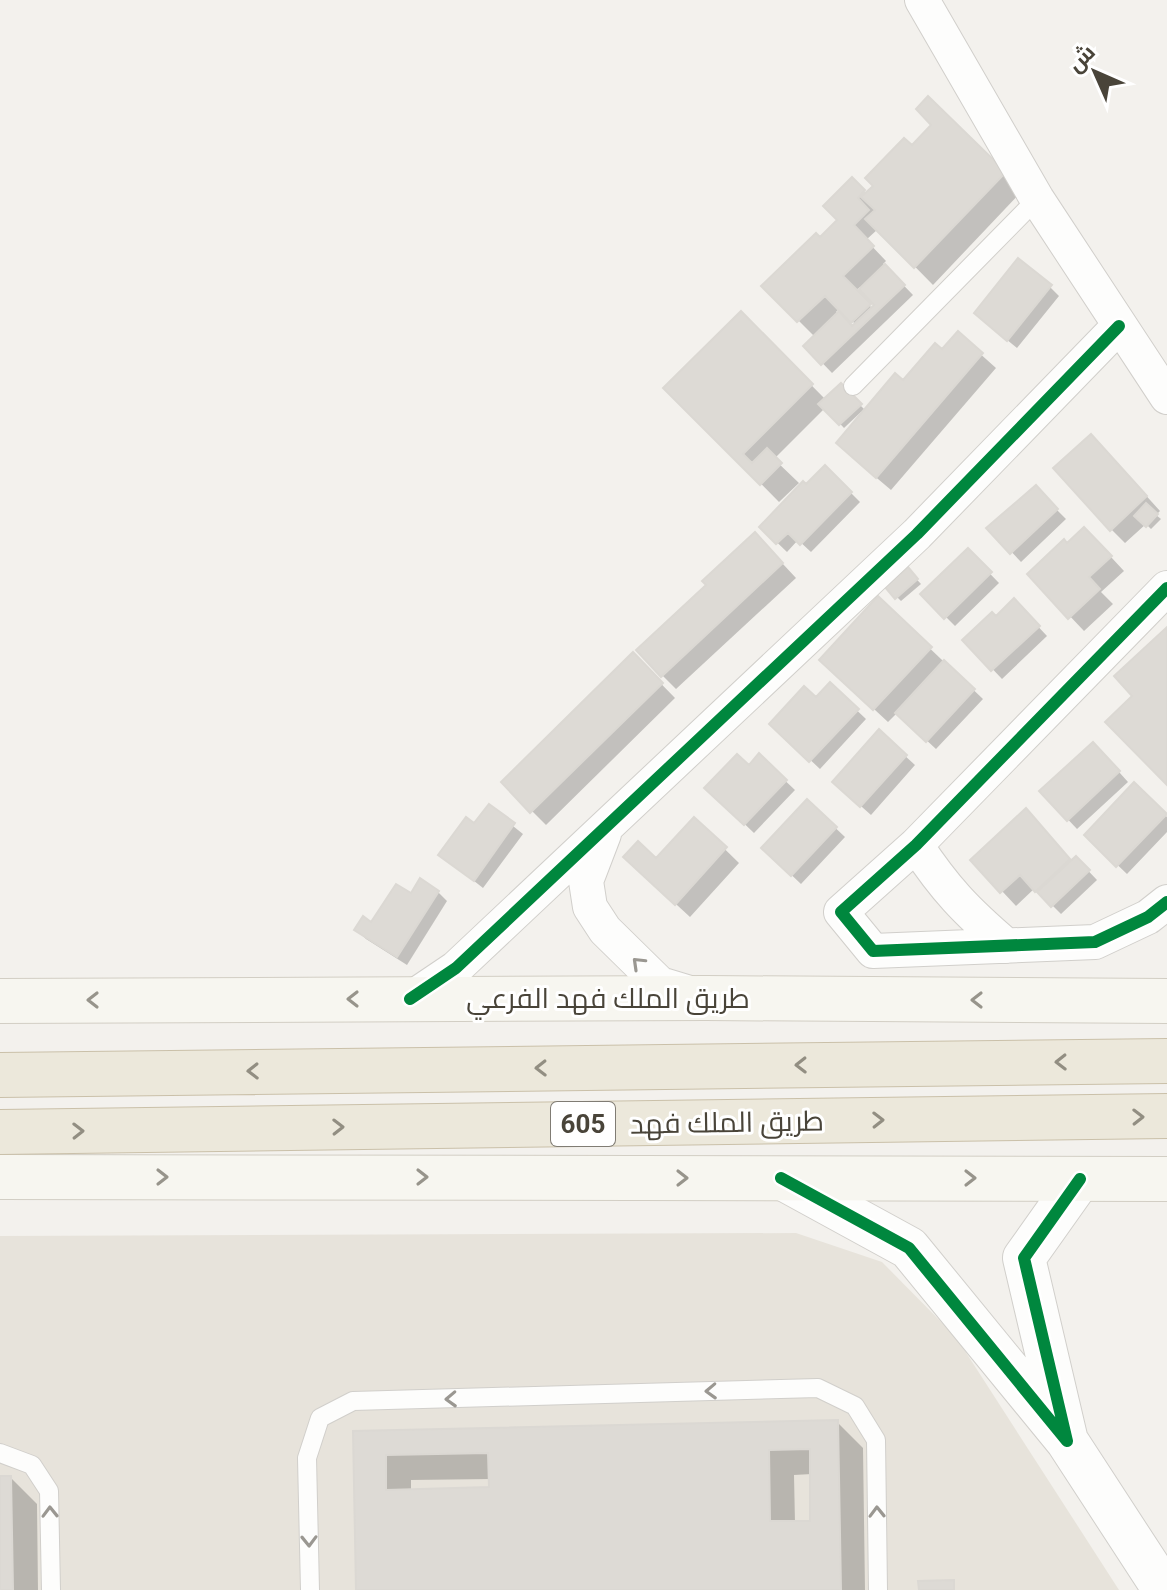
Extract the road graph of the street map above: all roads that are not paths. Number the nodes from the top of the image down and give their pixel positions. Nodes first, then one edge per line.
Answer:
1 (922, 0) edge
2 (1037, 199) junction
3 (1119, 326) junction
4 (853, 386) dead end
5 (1167, 397) edge
6 (1167, 588) edge
7 (607, 826) junction
8 (916, 845) junction
9 (1167, 902) edge
10 (1007, 946) junction
11 (706, 998) junction
12 (410, 999) junction
13 (0, 1001) edge
14 (1167, 1001) edge
15 (1167, 1061) edge
16 (0, 1075) edge
17 (1167, 1116) edge
18 (0, 1132) edge
19 (0, 1177) edge
20 (781, 1178) junction
21 (1080, 1179) junction
22 (1167, 1179) edge
23 (1067, 1441) junction
24 (0, 1453) edge
25 (51, 1590) edge
26 (310, 1590) edge
27 (878, 1590) edge
28 (1164, 1590) edge

1 - 2 street
2 - 3 street
2 - 4 lane
3 - 5 street
3 - 7 street
6 - 8 street
11 -> 7 street
7 - 12 street
8 - 10 street
8 - 10 street
9 - 10 street
11 - 12 main road, طريق الملك فهد الفرعي
14 -> 11 main road, طريق الملك فهد الفرعي
12 -> 13 main road, طريق الملك فهد الفرعي
15 -> 16 highway, طريق الملك فهد / 605
18 -> 17 highway, طريق الملك فهد / 605
19 -> 20 main road
20 -> 21 main road
20 - 23 street
21 - 22 main road
21 - 23 street
23 - 28 street
25 -> 24 lane
27 -> 26 lane

